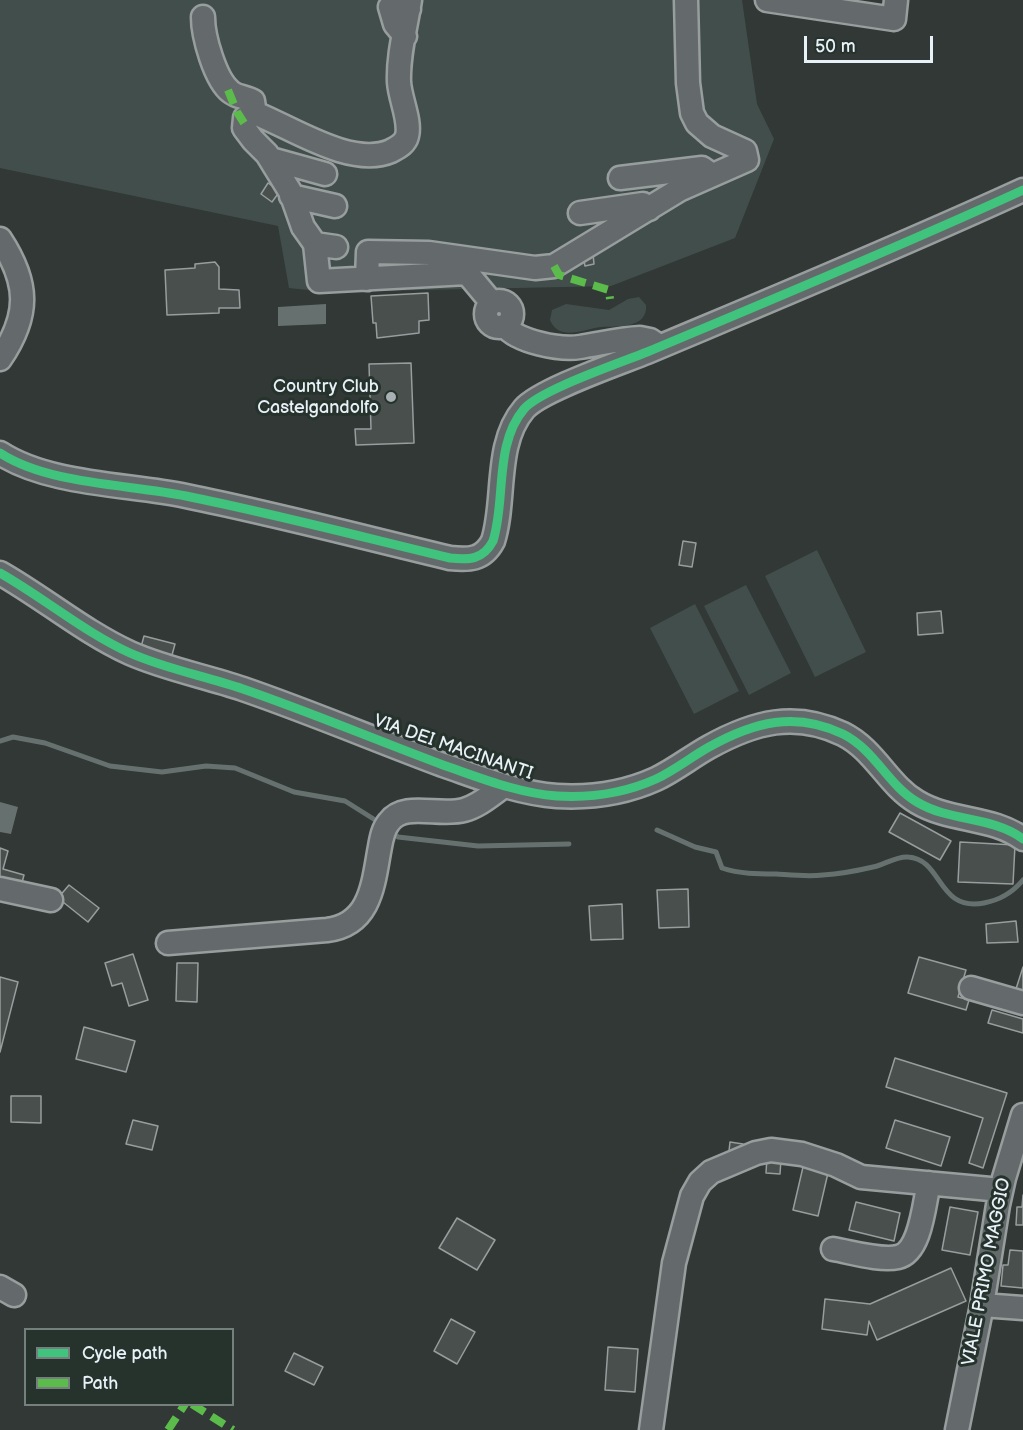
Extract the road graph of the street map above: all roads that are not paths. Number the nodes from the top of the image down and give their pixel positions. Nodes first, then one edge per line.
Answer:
1 (687, 0) edge
2 (767, 0) edge
3 (896, 0) edge
4 (409, 4) edge
5 (828, 5) edge
6 (203, 17) dead end
7 (252, 113) junction
8 (271, 159) junction
9 (325, 174) dead end
10 (712, 175) junction
11 (620, 178) dead end
12 (1023, 190) edge
13 (291, 196) junction
14 (335, 206) dead end
15 (649, 209) junction
16 (580, 213) dead end
17 (0, 239) edge
18 (368, 279) junction
19 (660, 346) junction
20 (0, 358) edge
21 (0, 453) edge
22 (0, 573) edge
23 (504, 786) junction
24 (1023, 839) edge
25 (0, 889) edge
26 (51, 900) dead end
27 (168, 943) dead end
28 (971, 988) dead end
29 (1023, 1003) edge
30 (1023, 1115) edge
31 (1015, 1166) edge
32 (929, 1183) junction
33 (1001, 1190) junction
34 (833, 1249) dead end
35 (982, 1305) junction
36 (1023, 1308) edge
37 (651, 1430) edge
38 (957, 1430) edge

1 - 10 street
2 - 5 street
3 - 5 street
4 - 7 street
6 - 7 street
7 - 8 street
8 - 9 street
8 - 13 street
10 - 11 street
10 - 15 street
12 - 19 street
13 - 14 street
13 - 18 street
15 - 16 street
15 - 18 street
17 - 20 street
18 - 19 street
19 - 21 street
22 - 23 street, VIA DEI MACINANTI
23 - 24 street, VIA DEI MACINANTI
23 - 27 street
25 - 26 street
28 - 29 street
30 - 31 street, VIALE PRIMO MAGGIO
31 - 33 street, VIALE PRIMO MAGGIO
32 - 33 street
32 - 34 street
32 - 37 street
33 - 35 street, VIALE PRIMO MAGGIO
35 - 36 street
35 - 38 street, VIALE PRIMO MAGGIO

